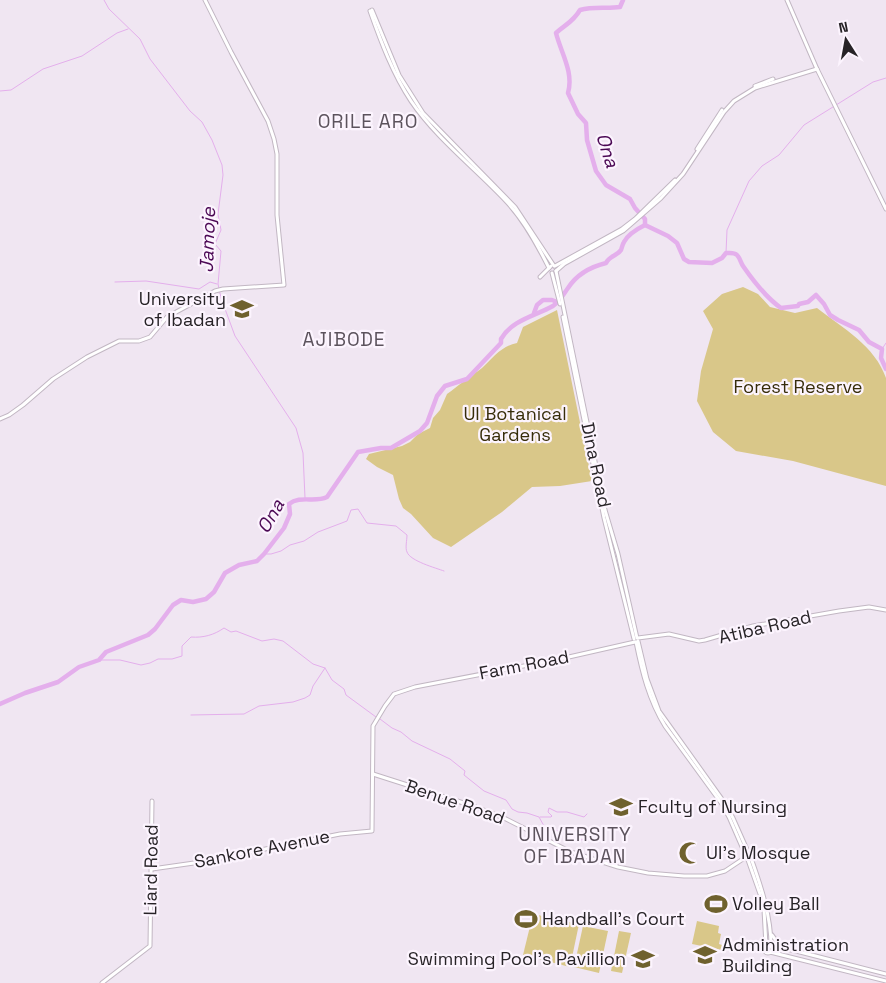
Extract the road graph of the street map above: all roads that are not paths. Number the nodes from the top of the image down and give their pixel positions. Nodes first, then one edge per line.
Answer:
1 (205, 0) edge
2 (787, 0) edge
3 (817, 68) junction
4 (886, 209) edge
5 (636, 220) junction
6 (554, 266) junction
7 (552, 271) junction
8 (0, 419) edge
9 (886, 610) edge
10 (636, 640) junction
11 (373, 774) junction
12 (152, 802) dead end
13 (748, 858) junction
14 (152, 870) junction
15 (770, 933) junction
16 (766, 945) junction
17 (771, 946) junction
18 (786, 949) junction
19 (770, 952) junction
20 (886, 974) edge
21 (886, 981) edge
22 (102, 983) edge

1 - 8 street
2 - 3 street
3 - 4 street
3 - 5 street
5 - 6 street
5 - 7 street
6 - 7 street, Dina Road
6 - 7 street, Dina Road
7 - 10 street, Dina Road
9 - 10 street, Atiba Road
10 - 11 street, Farm Road
10 - 13 street, Dina Road
11 - 13 street, Benue Road
11 - 14 street, Sankore Avenue
12 - 14 street, Liard Road
13 - 15 street
13 - 16 street
14 - 22 street, Liard Road
15 - 17 street
15 - 18 street
16 - 17 street
16 - 19 street
17 - 18 street
17 - 19 street
18 - 20 street
19 - 21 street

